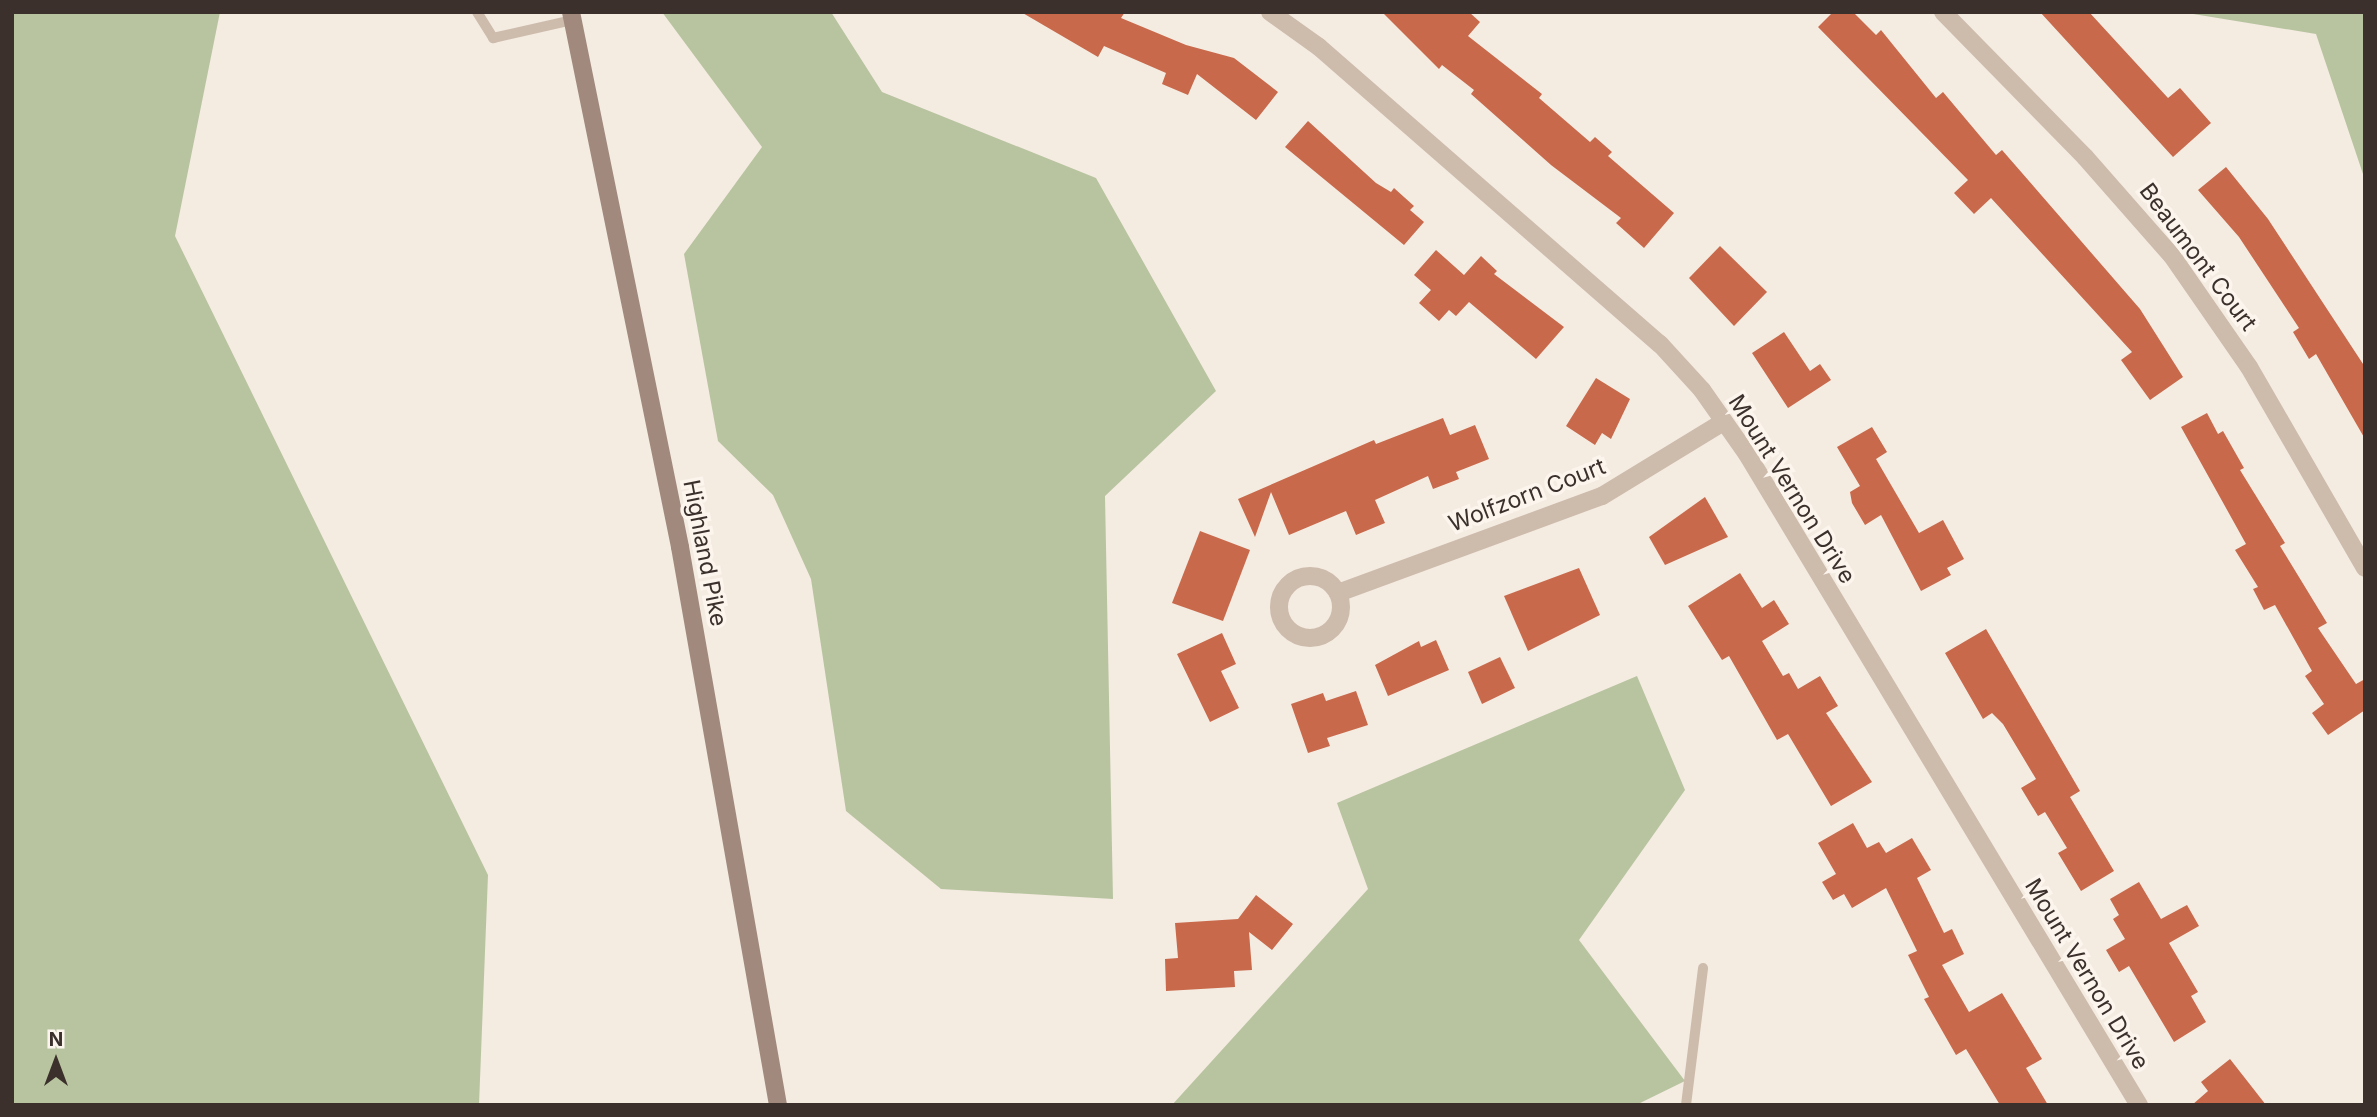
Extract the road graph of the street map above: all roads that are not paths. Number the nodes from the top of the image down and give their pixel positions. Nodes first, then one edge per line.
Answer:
1 (477, 12) edge
2 (1270, 12) edge
3 (1943, 12) edge
4 (572, 16) edge
5 (1723, 422) junction
6 (2365, 568) edge
7 (1338, 593) dead end
8 (1703, 968) dead end
9 (778, 1105) edge
10 (1686, 1105) edge
11 (2139, 1105) edge

1 - 4 lane
2 - 5 street, Mount Vernon Drive
3 - 6 street, Beaumont Court
4 - 9 main road, Highland Pike
5 - 7 street, Wolfzorn Court
5 - 11 street, Mount Vernon Drive
8 - 10 lane

